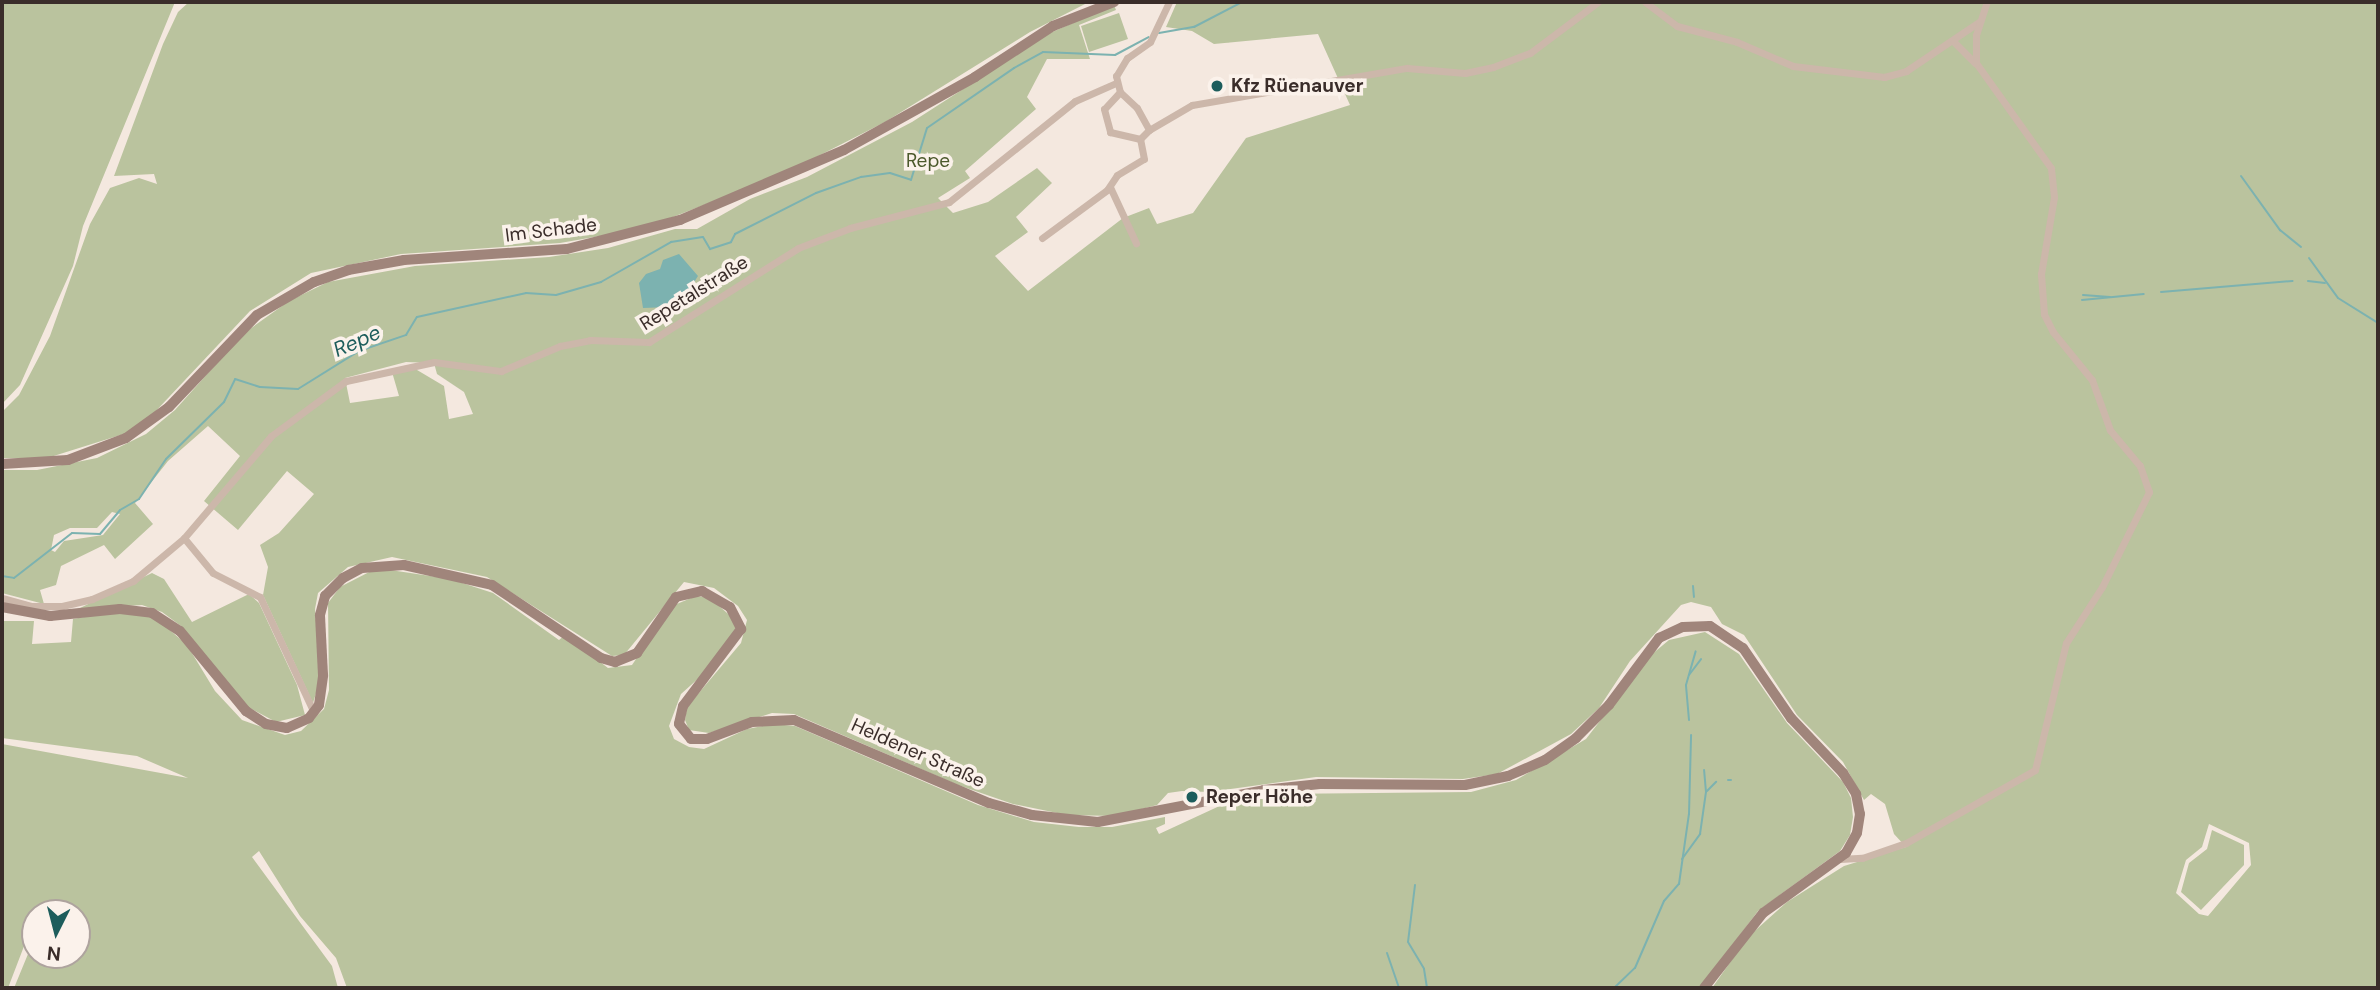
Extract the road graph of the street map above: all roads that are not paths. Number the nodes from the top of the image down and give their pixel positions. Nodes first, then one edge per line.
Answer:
1 (1114, 2) edge
2 (1169, 2) edge
3 (1598, 2) edge
4 (1645, 2) edge
5 (1987, 2) edge
6 (1979, 22) junction
7 (1954, 42) junction
8 (1976, 63) junction
9 (1116, 83) junction
10 (1120, 92) junction
11 (1149, 130) junction
12 (1140, 139) junction
13 (1110, 187) junction
14 (1042, 238) dead end
15 (1136, 243) dead end
16 (2, 464) edge
17 (184, 538) junction
18 (2, 598) edge
19 (2, 607) edge
20 (314, 713) junction
21 (1840, 859) junction
22 (1704, 988) edge

1 - 16 main road, Im Schade
2 - 9 street
3 - 11 street
4 - 7 street
5 - 6 street
6 - 7 street
6 - 8 street
7 - 8 street
8 - 21 street
9 - 10 street
9 - 17 street, Repetalstraße
10 - 11 street
10 - 12 street
11 - 12 street
12 - 13 street
13 - 14 street
13 - 15 street
17 - 18 street, Repetalstraße
17 - 20 street
19 - 20 main road
20 - 21 main road, Heldener Straße
21 - 22 main road, Heldener Straße

